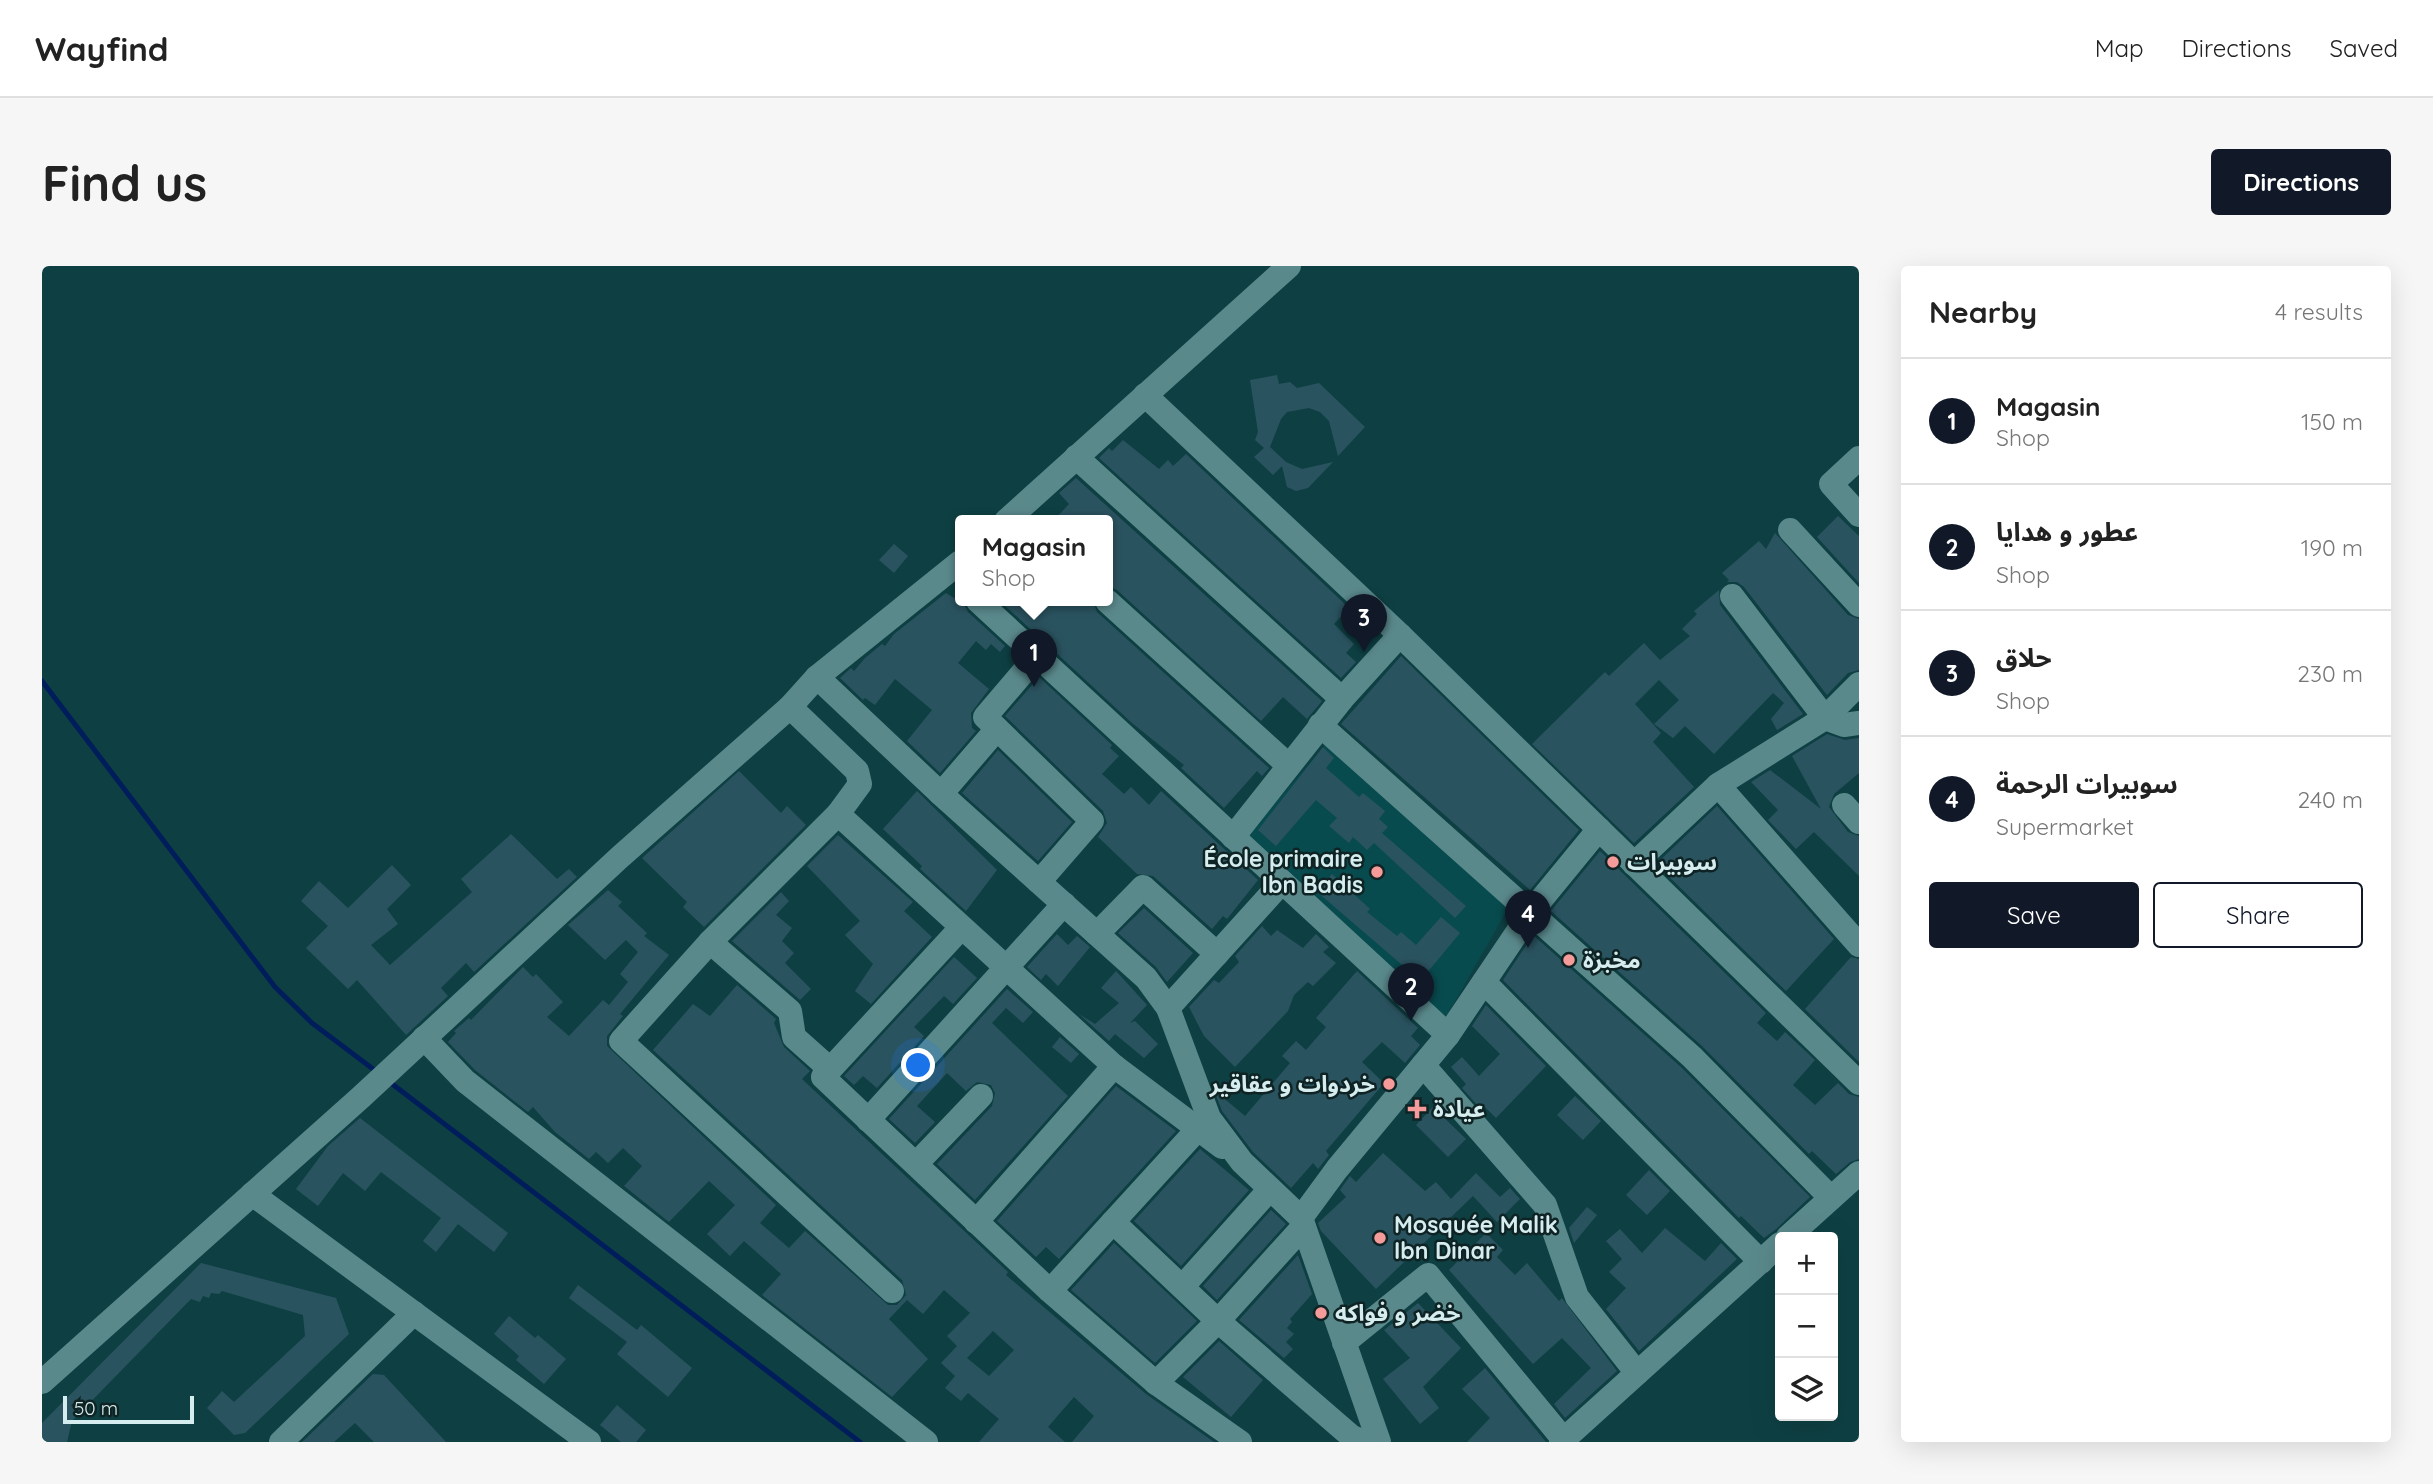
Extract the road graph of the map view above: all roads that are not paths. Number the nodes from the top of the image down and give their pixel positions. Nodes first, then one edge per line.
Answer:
1 (1289, 266) edge
2 (1145, 395) junction
3 (1076, 457) junction
4 (1859, 458) edge
5 (1016, 515) edge
6 (1859, 515) edge
7 (1790, 530) dead end
8 (955, 575) edge
9 (1732, 596) dead end
10 (1859, 605) edge
11 (983, 606) edge
12 (1113, 606) edge
13 (1400, 635) junction
14 (1037, 656) junction
15 (817, 677) junction
16 (1859, 684) edge
17 (1342, 698) junction
18 (790, 707) junction
19 (1825, 718) junction
20 (1859, 723) edge
21 (1320, 726) junction
22 (997, 729) junction
23 (1288, 765) junction
24 (1718, 785) junction
25 (941, 794) junction
26 (838, 814) junction
27 (1599, 829) junction
28 (1233, 838) junction
29 (1634, 864) junction
30 (1039, 882) junction
31 (1282, 882) junction
32 (1064, 904) junction
33 (1531, 912) junction
34 (961, 928) junction
35 (1097, 934) junction
36 (710, 942) junction
37 (1859, 944) edge
38 (1217, 954) junction
39 (1005, 969) junction
40 (1484, 982) junction
41 (1168, 1008) junction
42 (1448, 1035) junction
43 (424, 1038) junction
44 (1423, 1065) junction
45 (1114, 1066) junction
46 (830, 1069) junction
47 (1859, 1083) edge
48 (981, 1096) dead end
49 (868, 1119) junction
50 (1197, 1130) junction
51 (1242, 1162) junction
52 (916, 1164) junction
53 (1859, 1173) edge
54 (1270, 1189) junction
55 (252, 1194) junction
56 (1831, 1198) junction
57 (976, 1222) junction
58 (1113, 1222) junction
59 (1302, 1223) junction
60 (1794, 1232) edge
61 (1775, 1249) edge
62 (1761, 1262) junction
63 (1183, 1286) junction
64 (892, 1291) dead end
65 (1050, 1291) junction
66 (414, 1313) junction
67 (1218, 1321) junction
68 (1344, 1343) junction
69 (1637, 1373) junction
70 (42, 1382) edge
71 (1156, 1384) junction
72 (1562, 1441) edge
73 (281, 1442) edge
74 (589, 1442) edge
75 (926, 1442) edge
76 (1240, 1442) edge
77 (1365, 1442) edge
78 (1379, 1442) edge

1 - 2 street
2 - 3 street
2 - 13 street
3 - 5 street
3 - 17 street
4 - 6 street
7 - 10 street
8 - 15 street
9 - 19 street
11 - 14 street
12 - 23 street
13 - 17 street
13 - 27 street
14 - 22 street
14 - 28 street
15 - 18 street
15 - 25 street
16 - 19 street
17 - 21 street
18 - 26 street
18 - 43 street
19 - 20 street
19 - 24 street
21 - 23 street
21 - 33 street
22 - 25 street
22 - 30 street
23 - 28 street
24 - 29 street
24 - 37 street
25 - 30 street
26 - 34 street
26 - 36 street
27 - 29 street
27 - 33 street
28 - 31 street
29 - 47 street
30 - 32 street
31 - 38 street
31 - 42 street
32 - 35 street
32 - 39 street
33 - 40 street
33 - 56 street
34 - 39 street
34 - 46 street
35 - 38 street
35 - 41 street
36 - 46 street
36 - 64 street
38 - 41 street
39 - 45 street
39 - 49 street
40 - 42 street
40 - 62 street
41 - 51 street
42 - 44 street
43 - 55 street
43 - 75 street
44 - 59 street
44 - 69 street
45 - 50 street
45 - 57 street
46 - 49 street
48 - 52 street
49 - 52 street
50 - 51 street
50 - 58 street
51 - 54 street
52 - 57 street
53 - 56 street
54 - 59 street
54 - 63 street
55 - 66 street
55 - 70 street
56 - 60 street
57 - 65 street
58 - 63 street
58 - 65 street
59 - 67 street
59 - 68 street
61 - 62 street
62 - 69 street
63 - 67 street
65 - 71 street
66 - 73 street
66 - 74 street
67 - 71 street
67 - 77 street
68 - 72 street
68 - 78 street
69 - 72 street
71 - 76 street

